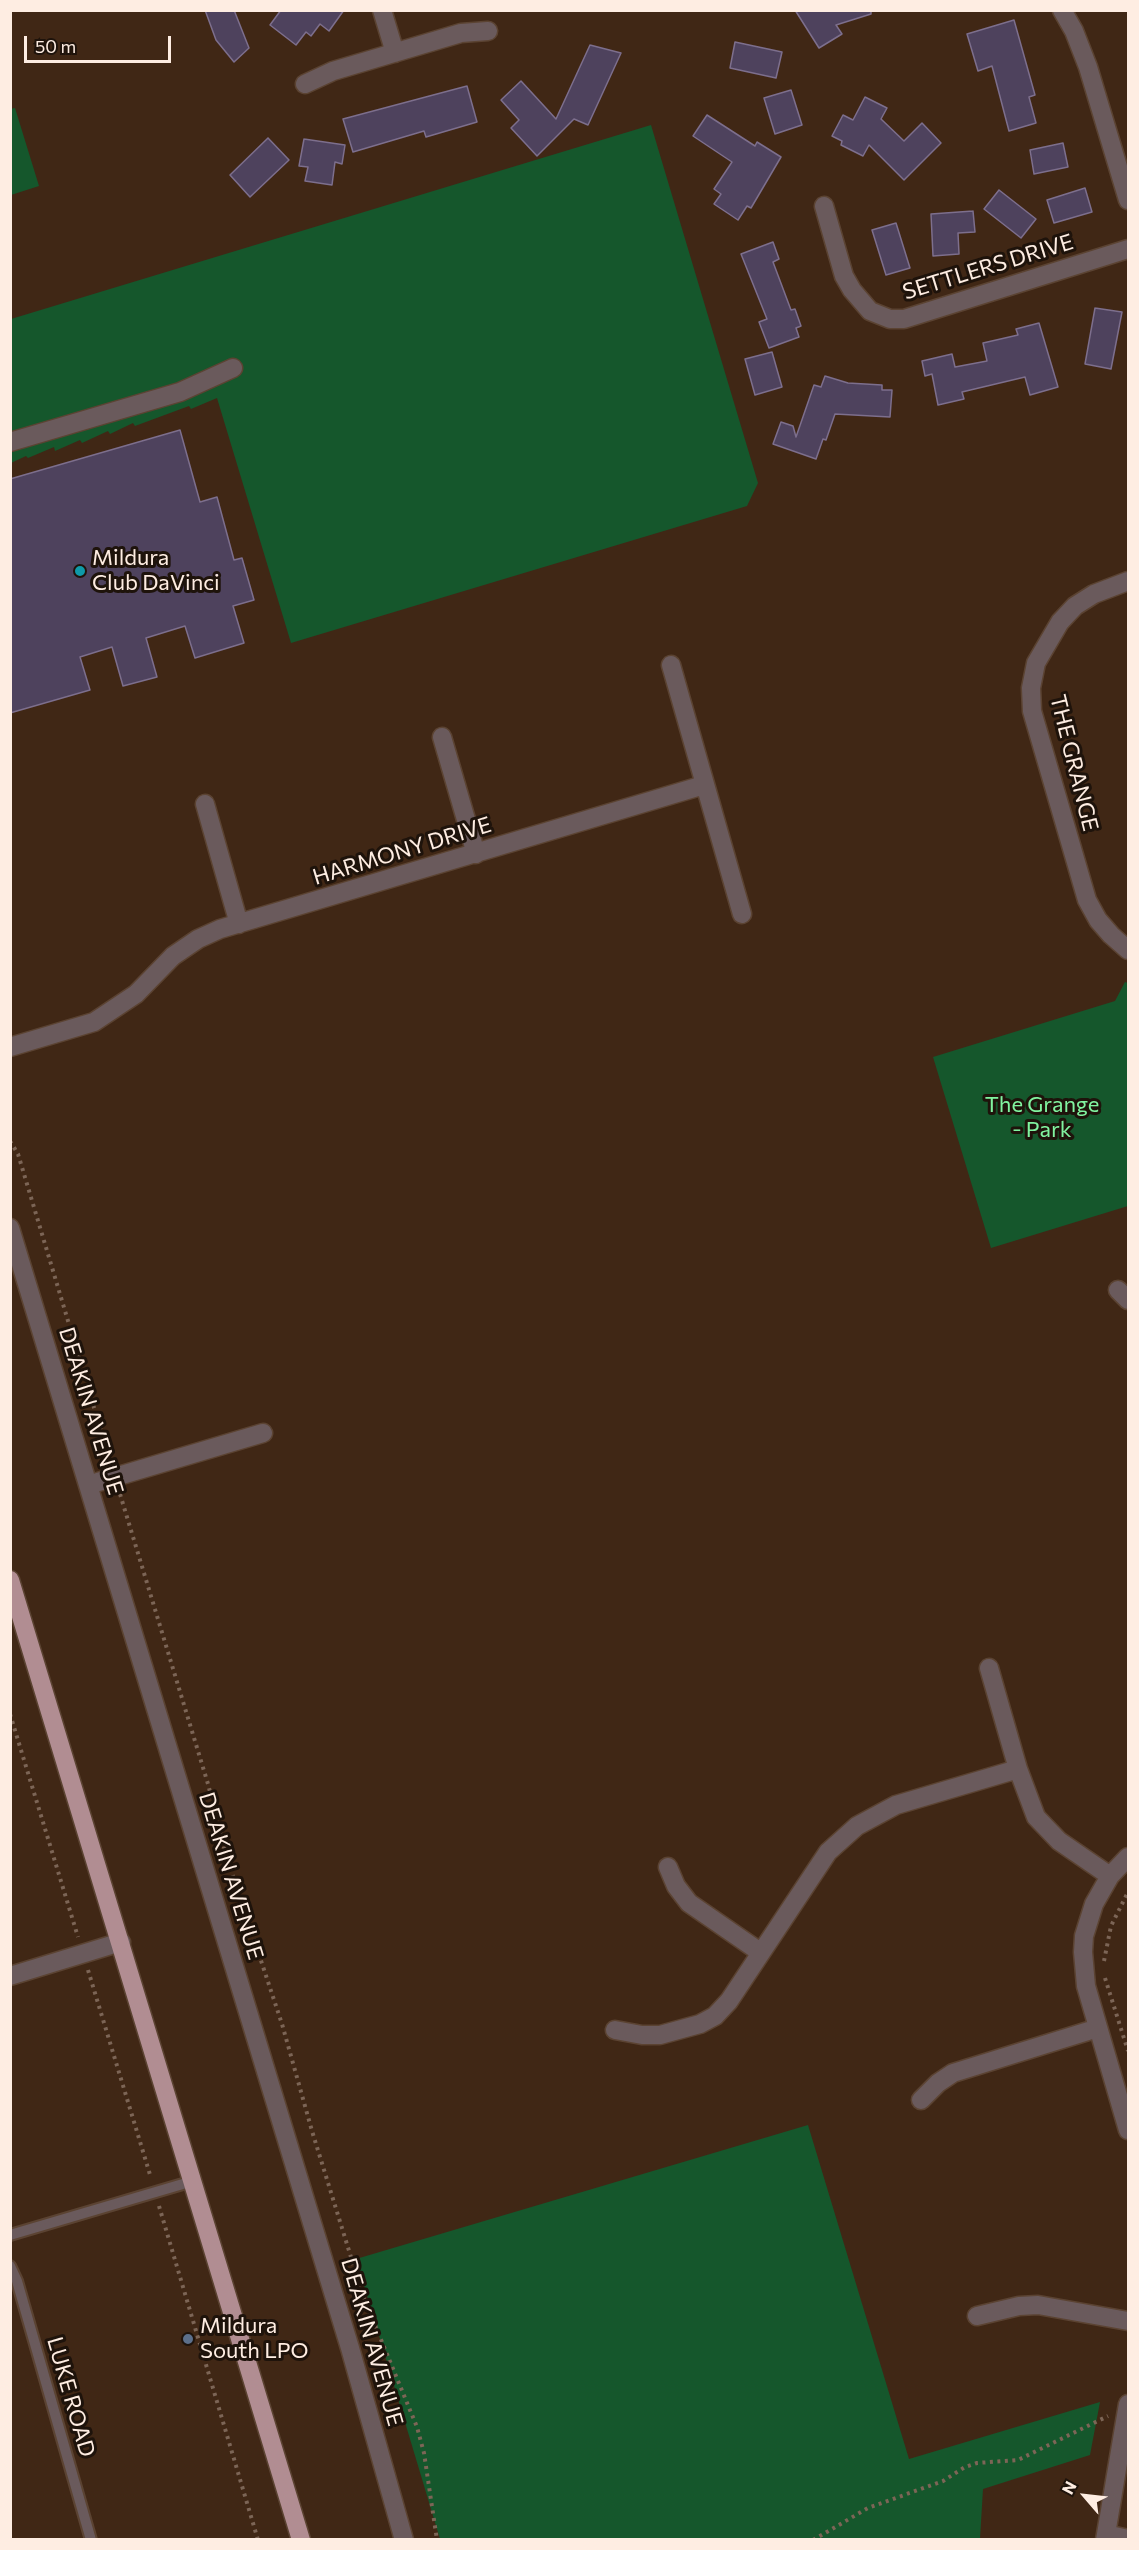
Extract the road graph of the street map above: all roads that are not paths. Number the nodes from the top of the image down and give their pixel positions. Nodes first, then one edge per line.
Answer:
1 (382, 10) edge
2 (1062, 10) edge
3 (488, 31) dead end
4 (394, 53) junction
5 (305, 84) dead end
6 (1128, 200) edge
7 (824, 206) dead end
8 (1128, 249) edge
9 (233, 368) dead end
10 (10, 441) edge
11 (1128, 581) edge
12 (671, 665) dead end
13 (442, 737) dead end
14 (704, 785) junction
15 (205, 804) dead end
16 (476, 854) junction
17 (742, 914) dead end
18 (239, 924) junction
19 (1128, 950) edge
20 (10, 1047) edge
21 (10, 1228) edge
22 (262, 1433) dead end
23 (88, 1485) junction
24 (10, 1580) edge
25 (989, 1668) dead end
26 (1018, 1769) junction
27 (1128, 1857) edge
28 (668, 1867) dead end
29 (1110, 1876) junction
30 (121, 1942) junction
31 (760, 1952) junction
32 (10, 1976) edge
33 (1098, 2028) junction
34 (615, 2030) dead end
35 (921, 2100) dead end
36 (1128, 2130) edge
37 (193, 2181) junction
38 (10, 2235) edge
39 (10, 2266) edge
40 (977, 2316) dead end
41 (1128, 2320) edge
42 (1128, 2409) edge
43 (1106, 2537) edge
44 (90, 2539) edge
45 (1128, 2539) edge
46 (301, 2540) edge
47 (404, 2540) edge

1 - 4 street
2 - 6 street
3 - 4 street
4 - 5 street
7 - 8 street, SETTLERS DRIVE
9 - 10 street
11 - 19 street, THE GRANGE
12 - 14 street
13 - 16 street
14 - 16 street, HARMONY DRIVE
14 - 17 street
15 - 18 street
16 - 18 street, HARMONY DRIVE
18 - 20 street, HARMONY DRIVE
21 - 23 street, DEAKIN AVENUE
22 - 23 street
23 - 47 street, DEAKIN AVENUE
24 - 30 highway
25 - 26 street
26 - 29 street
26 - 31 street
27 - 29 street
28 - 31 street
29 - 33 street
30 - 32 street
30 - 37 highway
31 - 34 street
33 - 35 street
33 - 36 street
37 - 38 lane
37 - 46 highway
39 - 44 lane, LUKE ROAD
40 - 41 street
42 - 43 street
43 - 45 street

